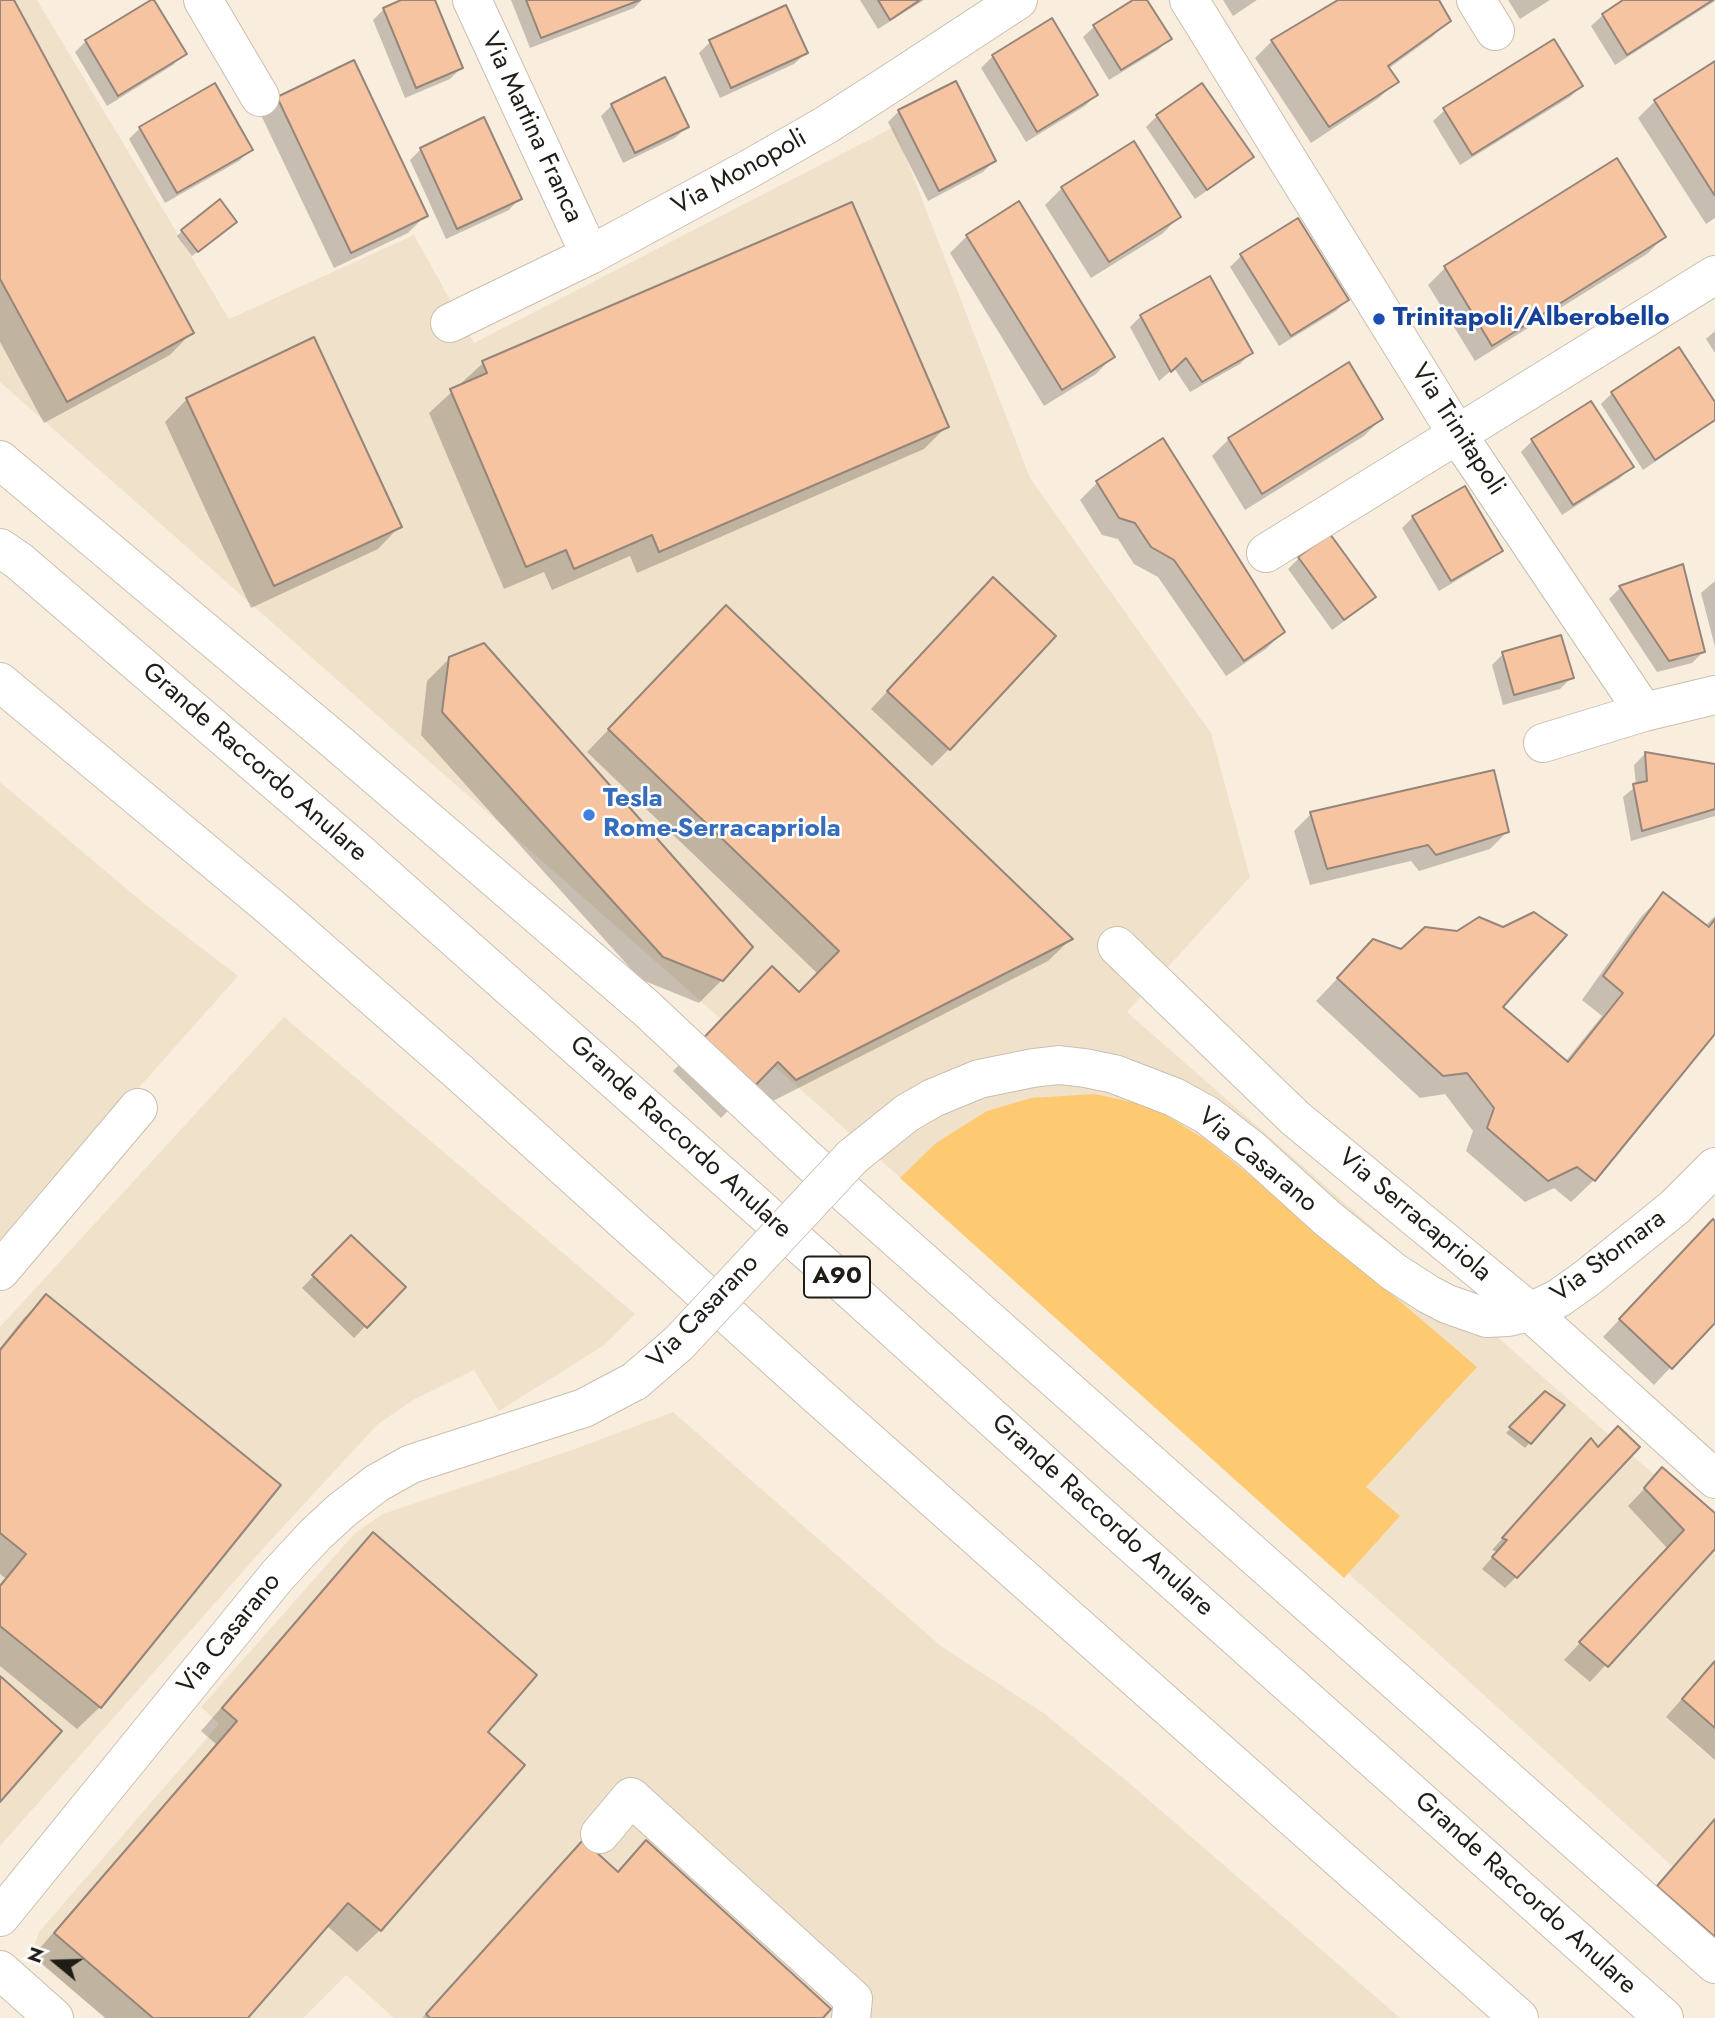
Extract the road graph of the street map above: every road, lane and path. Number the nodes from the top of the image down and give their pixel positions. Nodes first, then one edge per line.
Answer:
1 (203, 0) edge
2 (472, 0) edge
3 (1018, 0) edge
4 (1189, 0) edge
5 (260, 97) dead end
6 (590, 255) junction
7 (1715, 275) edge
8 (450, 323) dead end
9 (1457, 434) junction
10 (0, 460) edge
11 (0, 548) edge
12 (1266, 553) dead end
13 (0, 682) edge
14 (1715, 695) edge
15 (1644, 712) junction
16 (1543, 743) dead end
17 (1118, 946) dead end
18 (138, 1108) dead end
19 (1715, 1167) edge
20 (0, 1270) edge
21 (1530, 1312) junction
22 (1487, 1318) joint
23 (1715, 1479) edge
24 (600, 1834) dead end
25 (0, 1917) edge
26 (1715, 1964) edge
27 (0, 1970) edge
28 (54, 2018) edge
29 (851, 2018) edge
30 (1519, 2018) edge
31 (1664, 2018) edge

1 - 5 main road
2 - 6 main road, Via Martina Franca
3 - 6 main road, Via Monopoli
4 - 9 main road, Via Trinitapoli
6 - 8 main road, Via Monopoli
7 - 9 main road
9 - 12 main road
9 - 15 main road, Via Trinitapoli
10 - 26 main road
11 - 31 main road, Grande Raccordo Anulare / A90
13 - 30 main road
14 - 15 main road
15 - 16 main road
17 - 21 main road, Via Serracapriola
18 - 20 main road
19 - 21 main road, Via Stornara
21 - 22 main road, Via Stornara
21 - 23 main road, Via Serracapriola
22 - 25 main road, Via Casarano, bridge
24 - 29 main road
27 - 28 main road

